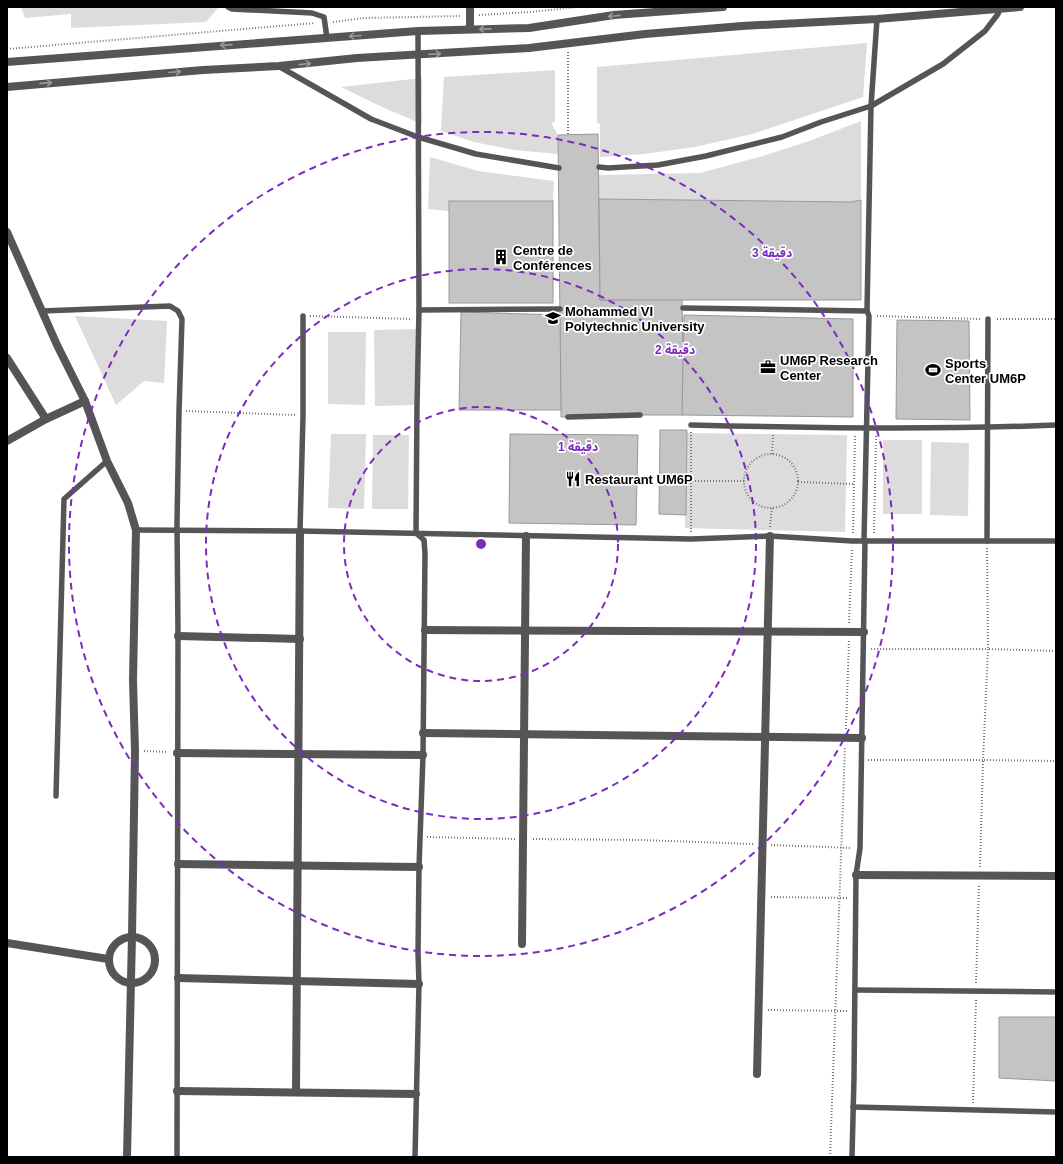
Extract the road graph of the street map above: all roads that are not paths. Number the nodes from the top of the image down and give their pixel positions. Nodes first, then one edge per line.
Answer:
1 (228, 7) edge
2 (723, 7) edge
3 (1020, 7) edge
4 (691, 8) edge
5 (670, 9) edge
6 (1000, 10) junction
7 (470, 11) edge
8 (877, 19) junction
9 (470, 29) junction
10 (418, 31) junction
11 (327, 38) junction
12 (418, 55) junction
13 (7, 62) edge
14 (279, 66) junction
15 (7, 87) edge
16 (871, 106) junction
17 (418, 137) junction
18 (599, 167) dead end
19 (559, 168) dead end
20 (8, 236) edge
21 (682, 308) dead end
22 (560, 309) dead end
23 (419, 310) junction
24 (42, 311) junction
25 (868, 313) junction
26 (303, 316) road end
27 (988, 319) road end
28 (7, 358) edge
29 (85, 402) junction
30 (640, 415) dead end
31 (568, 417) dead end
32 (46, 419) junction
33 (691, 425) road end
34 (1056, 425) edge
35 (866, 428) junction
36 (987, 428) junction
37 (7, 441) edge
38 (107, 461) junction
39 (136, 530) junction
40 (177, 530) junction
41 (300, 531) junction
42 (416, 533) junction
43 (526, 536) junction
44 (770, 536) junction
45 (864, 540) junction
46 (987, 541) junction
47 (1056, 541) edge
48 (425, 630) junction
49 (525, 630) junction
50 (768, 632) junction
51 (864, 632) junction
52 (178, 636) junction
53 (300, 639) junction
54 (423, 733) junction
55 (524, 734) junction
56 (765, 737) junction
57 (862, 738) junction
58 (177, 753) junction
59 (299, 754) junction
60 (423, 755) junction
61 (56, 796) dead end
62 (178, 864) junction
63 (298, 866) junction
64 (419, 867) junction
65 (856, 875) junction
66 (1056, 876) edge
67 (132, 936) junction
68 (7, 943) edge
69 (522, 944) dead end
70 (108, 959) junction
71 (178, 978) junction
72 (297, 981) junction
73 (131, 984) junction
74 (419, 984) junction
75 (856, 990) junction
76 (1056, 992) edge
77 (757, 1074) dead end
78 (177, 1091) junction
79 (296, 1092) junction
80 (416, 1094) junction
81 (853, 1107) junction
82 (1056, 1112) edge
83 (127, 1157) edge
84 (177, 1157) edge
85 (415, 1157) edge
86 (852, 1157) edge

1 - 11 lane
2 - 4 street
3 - 6 street
4 - 5 street
5 -> 9 street
6 - 8 street
6 - 16 lane
7 - 9 street
12 -> 8 street
8 - 16 lane
9 - 10 street
10 -> 11 street
10 - 12 lane
11 -> 13 street
14 -> 12 street
12 - 17 lane
15 -> 14 street
14 - 17 lane
16 - 18 lane
16 - 25 lane
17 - 19 lane
17 - 23 lane
20 - 24 street
21 - 25 lane
22 - 23 lane
23 - 42 lane
24 - 29 street
24 - 40 lane
25 - 35 lane
26 - 41 lane
27 - 36 lane
28 - 32 street
29 - 32 street
29 - 38 street
30 - 31 lane
32 - 37 street
33 - 35 lane
34 - 36 lane
35 - 36 lane
35 - 45 lane
36 - 46 lane
38 - 39 street
38 - 61 lane
39 - 40 lane
39 - 67 street
40 - 41 lane
40 - 52 lane
41 - 42 lane
41 - 53 street
42 - 43 lane
42 - 48 lane
43 - 44 lane
43 - 49 street
44 - 45 lane
44 - 50 street
45 - 46 lane
45 - 51 lane
46 - 47 lane
48 - 49 street
48 - 54 lane
49 - 50 street
49 - 55 street
50 - 51 street
50 - 56 street
51 - 57 lane
52 - 53 street
52 - 58 lane
53 - 59 street
54 - 55 street
54 - 60 lane
55 - 56 street
55 - 69 street
56 - 57 street
56 - 77 street
57 - 65 lane
58 - 59 street
58 - 62 lane
59 - 60 street
59 - 63 street
60 - 64 lane
62 - 63 street
62 - 71 lane
63 - 64 street
63 - 72 street
64 - 74 lane
65 - 66 street
65 - 75 lane
67 - 70 street
67 - 73 street
67 - 73 street
68 - 70 street
70 - 73 street
71 - 72 street
71 - 78 lane
72 - 74 street
72 - 79 street
73 - 83 street
74 - 80 lane
75 - 76 lane
75 - 81 lane
78 - 79 street
78 - 84 lane
79 - 80 street
80 - 85 lane
81 - 82 lane
81 - 86 lane

